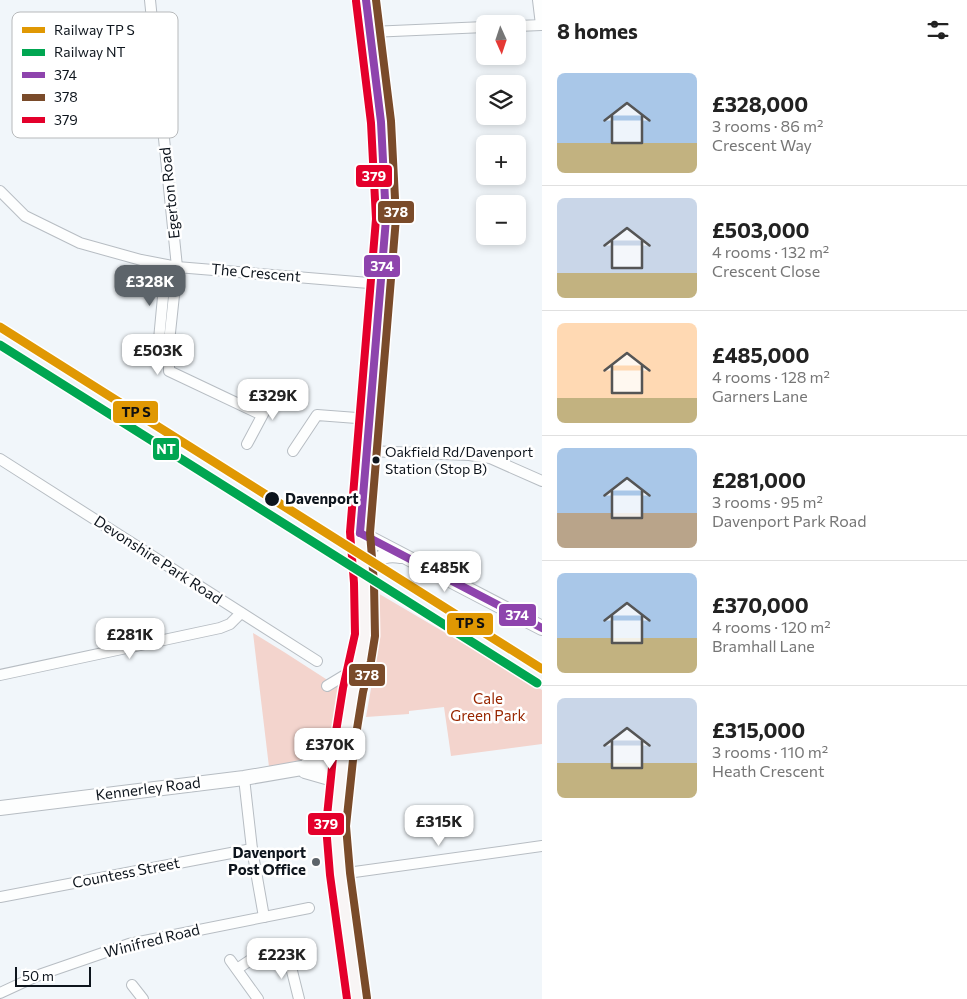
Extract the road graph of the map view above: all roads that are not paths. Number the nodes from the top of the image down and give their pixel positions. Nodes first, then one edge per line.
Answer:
1 (366, 0) edge
2 (538, 0) edge
3 (541, 25) edge
4 (526, 26) edge
5 (476, 27) edge
6 (370, 32) junction
7 (164, 138) edge
8 (0, 191) edge
9 (166, 265) junction
10 (177, 267) junction
11 (381, 284) junction
12 (158, 350) dead end
13 (278, 386) dead end
14 (262, 415) junction
15 (370, 418) junction
16 (247, 444) dead end
17 (293, 451) dead end
18 (367, 451) junction
19 (0, 459) edge
20 (542, 480) edge
21 (360, 533) junction
22 (405, 556) junction
23 (364, 576) junction
24 (241, 613) junction
25 (542, 628) edge
26 (317, 661) dead end
27 (360, 666) junction
28 (0, 675) edge
29 (327, 686) dead end
30 (345, 740) junction
31 (296, 769) junction
32 (341, 774) junction
33 (244, 778) junction
34 (0, 808) edge
35 (542, 846) edge
36 (252, 849) junction
37 (340, 874) junction
38 (0, 898) edge
39 (309, 908) dead end
40 (264, 916) junction
41 (270, 951) dead end
42 (252, 959) dead end
43 (230, 960) dead end
44 (237, 969) junction
45 (132, 985) dead end
46 (0, 992) edge
47 (142, 999) edge
48 (258, 999) edge
49 (300, 999) edge
50 (356, 999) edge

1 - 6 main road
2 - 3 street
3 - 4 street
5 - 6 street
6 - 11 main road
7 - 10 street, Egerton Road
8 - 9 street, The Crescent
9 - 10 street, The Crescent
9 - 12 street
10 - 11 street, The Crescent
10 - 14 street, Egerton Road
11 - 15 main road
13 - 14 street
14 - 16 street
15 - 17 street
15 - 18 main road
18 - 20 street
18 - 21 main road
19 - 24 street, Devonshire Park Road
21 - 22 street
21 - 23 main road
22 - 23 street
22 - 25 street
23 - 27 main road
24 - 26 street, Devonshire Park Road
24 - 28 street
27 - 29 street
27 - 30 main road
30 - 31 street
30 - 32 main road
31 - 32 street
31 - 33 street, Kennerley Road
32 - 37 main road
33 - 34 street, Kennerley Road
33 - 36 street
35 - 37 street
36 - 38 street, Countess Street
36 - 40 street
37 - 50 main road
39 - 40 street, Winifred Road
40 - 46 street, Winifred Road
41 - 49 street
42 - 44 street
43 - 44 street
44 - 48 street
45 - 47 street

